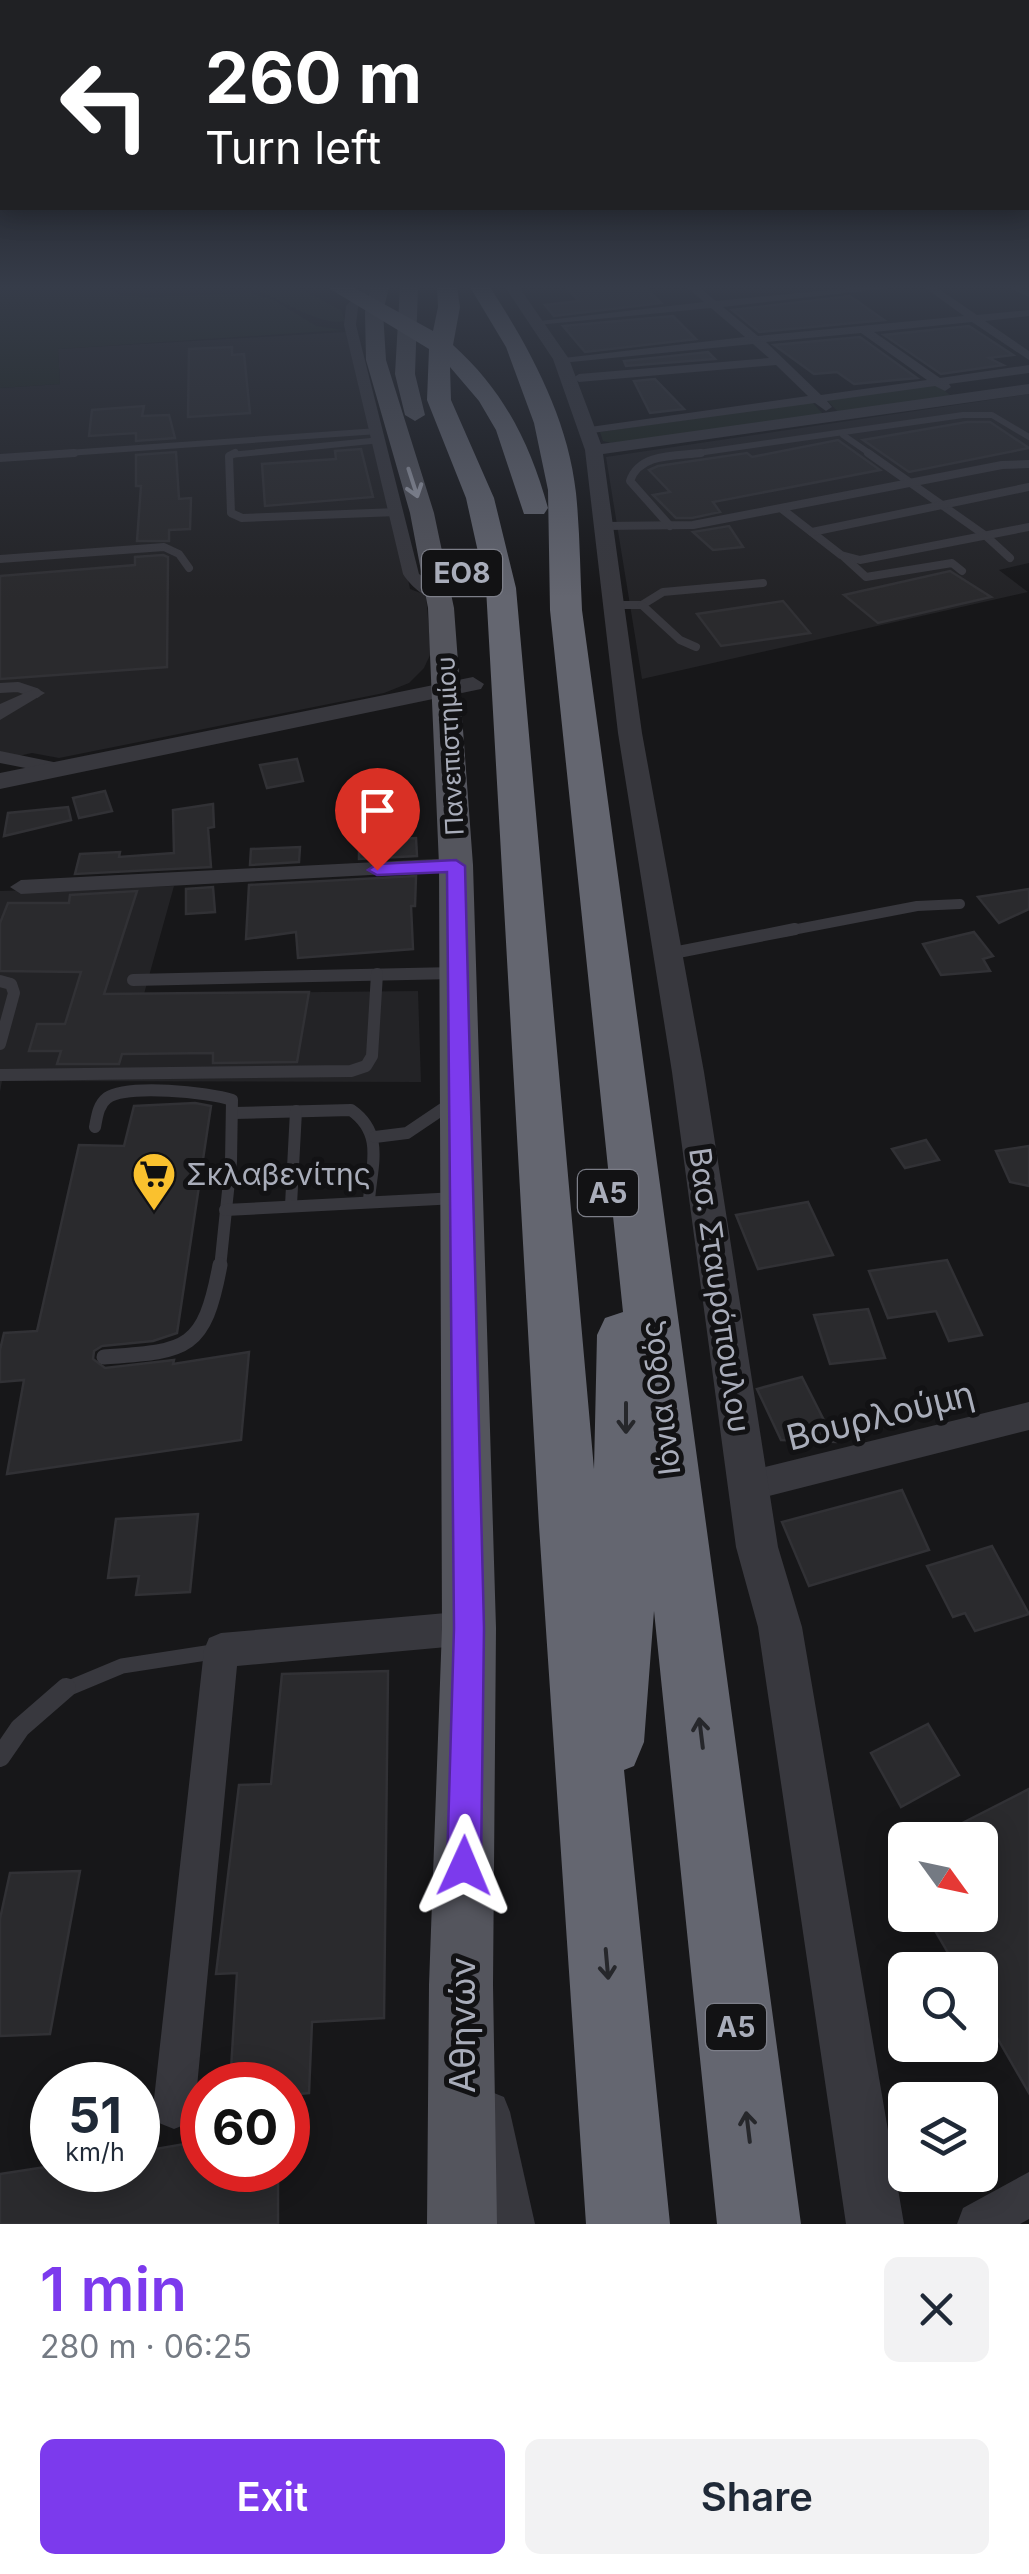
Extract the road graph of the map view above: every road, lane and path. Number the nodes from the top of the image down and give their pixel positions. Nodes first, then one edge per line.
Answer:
1 (369, 391) edge
2 (385, 391) edge
3 (408, 391) edge
4 (439, 391) edge
5 (488, 391) edge
6 (491, 391) edge
7 (536, 391) edge
8 (577, 391) edge
9 (810, 391) edge
10 (872, 391) edge
11 (951, 391) edge
12 (1010, 391) edge
13 (818, 398) junction
14 (962, 398) junction
15 (836, 417) junction
16 (380, 435) junction
17 (843, 435) junction
18 (1029, 437) edge
19 (592, 441) junction
20 (0, 458) edge
21 (1029, 464) edge
22 (912, 483) junction
23 (1029, 488) edge
24 (942, 505) junction
25 (782, 509) junction
26 (397, 512) junction
27 (450, 524) dead end
28 (604, 526) junction
29 (670, 526) junction
30 (1029, 527) edge
31 (812, 532) junction
32 (986, 536) junction
33 (841, 555) junction
34 (1010, 558) dead end
35 (0, 560) edge
36 (189, 568) dead end
37 (962, 571) dead end
38 (562, 572) junction
39 (763, 583) dead end
40 (440, 596) junction
41 (628, 605) junction
42 (696, 648) dead end
43 (472, 655) dead end
44 (460, 686) junction
45 (0, 688) edge
46 (36, 694) joint
47 (0, 714) edge
48 (0, 757) edge
49 (61, 769) junction
50 (0, 782) edge
51 (456, 866) junction
52 (21, 887) dead end
53 (960, 904) dead end
54 (668, 954) junction
55 (458, 973) junction
56 (376, 974) junction
57 (133, 980) dead end
58 (0, 981) edge
59 (0, 1044) edge
60 (0, 1075) edge
61 (460, 1097) junction
62 (296, 1112) junction
63 (234, 1113) junction
64 (95, 1128) dead end
65 (375, 1138) junction
66 (462, 1198) junction
67 (369, 1200) junction
68 (290, 1205) junction
69 (225, 1210) junction
70 (104, 1357) dead end
71 (1029, 1416) edge
72 (750, 1486) junction
73 (469, 1628) junction
74 (221, 1650) junction
75 (0, 1757) edge
76 (600, 1867) junction
77 (461, 1985) junction
78 (174, 2108) dead end
79 (1029, 2194) edge
80 (462, 2224) edge
81 (513, 2224) edge
82 (628, 2224) edge
83 (759, 2224) edge
84 (875, 2224) edge
85 (980, 2224) edge

1 - 16 street
2 -> 40 main road, Πανεπιστημίου / ΕΟ8
3 - 27 main road, ΕΟ8
4 - 76 highway, Ιόνια Οδός / Α5
5 -> 76 highway, Ιόνια Οδός / Α5
6 - 38 highway, Α5
7 - 38 highway
8 - 19 street, Βασ. Σταυρόπουλου
9 - 13 street
10 - 13 street
11 - 14 street
12 - 14 street
13 - 15 street
13 - 19 street
14 - 15 street
15 - 19 street
16 - 20 lane
16 - 26 street
16 - 26 lane
17 - 18 lane
17 - 22 lane
17 - 29 lane
19 - 28 street, Βασ. Σταυρόπουλου
21 - 22 lane
22 - 24 lane
22 - 25 lane
23 - 24 lane
24 - 31 lane
24 - 32 lane
25 - 29 lane
25 - 31 lane
26 - 40 street
28 - 29 lane
28 - 41 street, Βασ. Σταυρόπουλου
30 - 32 lane
31 - 33 lane
32 - 33 lane
32 - 34 lane
33 - 37 lane
35 - 36 lane
83 -> 38 highway, Ιόνια Οδός / Α5
39 - 41 lane
40 - 44 main road, Πανεπιστημίου / ΕΟ8
41 - 42 lane
41 - 54 street, Βασ. Σταυρόπουλου
43 - 44 main road, Πανεπιστημίου / ΕΟ8
44 - 49 street
44 - 51 main road, Πανεπιστημίου / ΕΟ8
45 - 46 lane
46 - 47 street
48 - 49 street
49 - 50 street
51 - 52 street
51 - 55 main road, Αθηνών / ΕΟ8
53 - 54 lane
54 - 72 street, Βασ. Σταυρόπουλου
55 - 56 lane
55 - 61 main road, Αθηνών / ΕΟ8
56 - 57 lane
56 - 60 lane
58 - 59 lane
61 - 65 lane
61 - 66 main road, Αθηνών / ΕΟ8
62 - 63 lane
62 - 65 lane
62 - 68 lane
63 - 64 lane
63 - 69 lane
65 - 67 lane
66 - 67 lane
66 - 73 main road, Αθηνών / ΕΟ8
67 - 68 lane
68 - 69 lane
69 - 70 lane
71 - 72 street, Βουρλούμη
72 - 84 street, Βασ. Σταυρόπουλου
73 - 74 street
73 - 77 main road, Αθηνών / ΕΟ8
74 - 75 lane
74 - 78 street
76 -> 82 highway, Ιόνια Οδός / Α5
77 - 80 main road, Αθηνών / ΕΟ8
77 - 81 street
79 - 85 street

